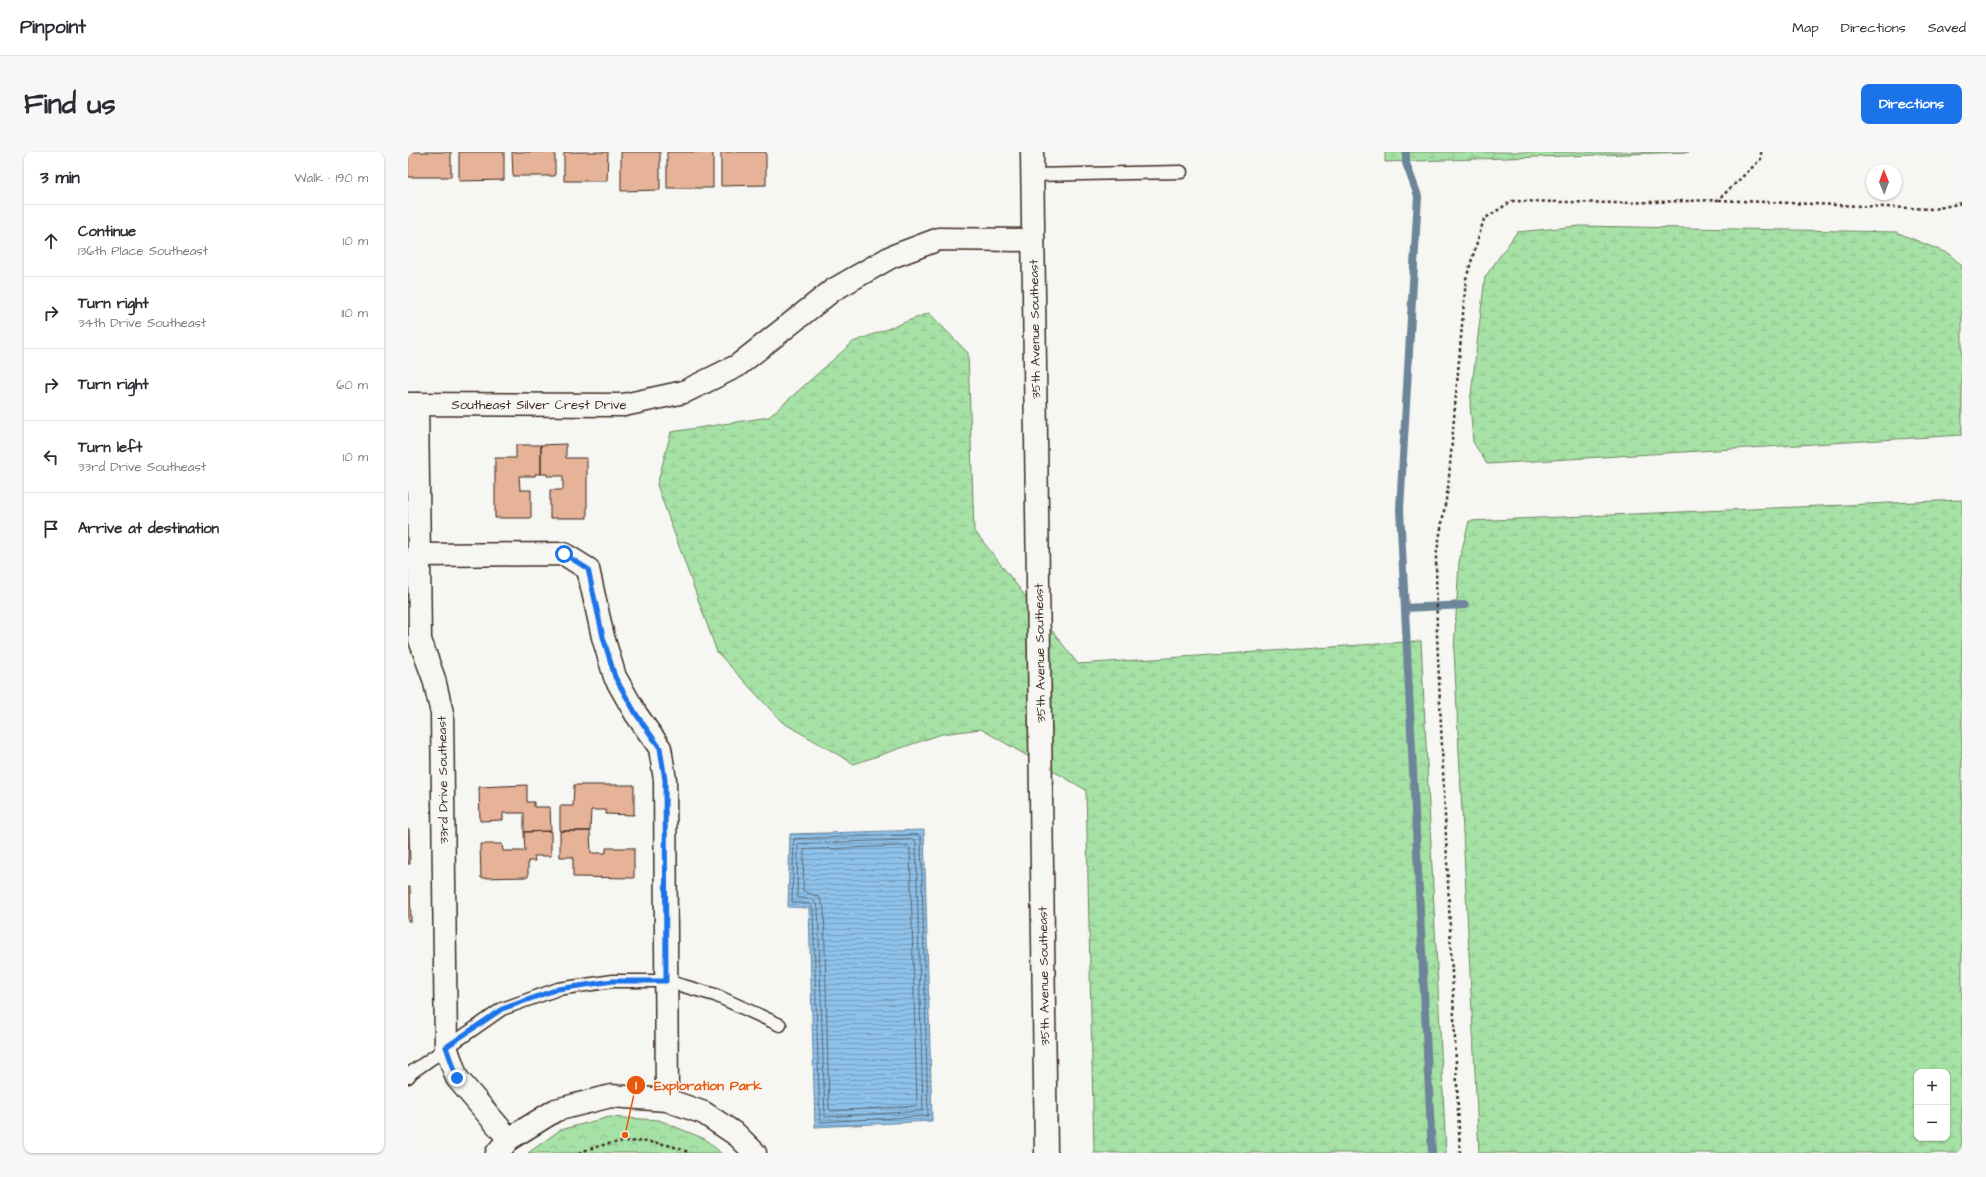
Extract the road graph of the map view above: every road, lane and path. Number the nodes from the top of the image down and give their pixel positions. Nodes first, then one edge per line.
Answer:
1 (1032, 152) edge
2 (1761, 152) edge
3 (1181, 172) dead end
4 (1032, 175) junction
5 (1718, 200) junction
6 (1962, 203) edge
7 (1033, 240) junction
8 (412, 404) edge
9 (418, 555) junction
10 (666, 981) junction
11 (780, 1025) dead end
12 (446, 1047) junction
13 (408, 1077) edge
14 (667, 1100) junction
15 (503, 1146) edge
16 (579, 1153) edge
17 (690, 1153) edge
18 (755, 1153) edge
19 (1046, 1153) edge
20 (1460, 1153) edge

1 - 4 street, 35th Avenue Southeast
2 - 5 path
3 - 4 lane
4 - 7 street, 35th Avenue Southeast
5 - 6 path
5 - 20 path
7 - 8 street, Southeast Silver Crest Drive
7 - 19 street, 35th Avenue Southeast
8 - 9 street, 33rd Drive Southeast
9 - 10 street
9 - 12 street, 33rd Drive Southeast
10 - 11 lane
10 - 12 lane
10 - 14 street
12 - 13 lane
12 - 15 street, 33rd Drive Southeast
14 - 15 street
14 - 18 street
16 - 17 path

